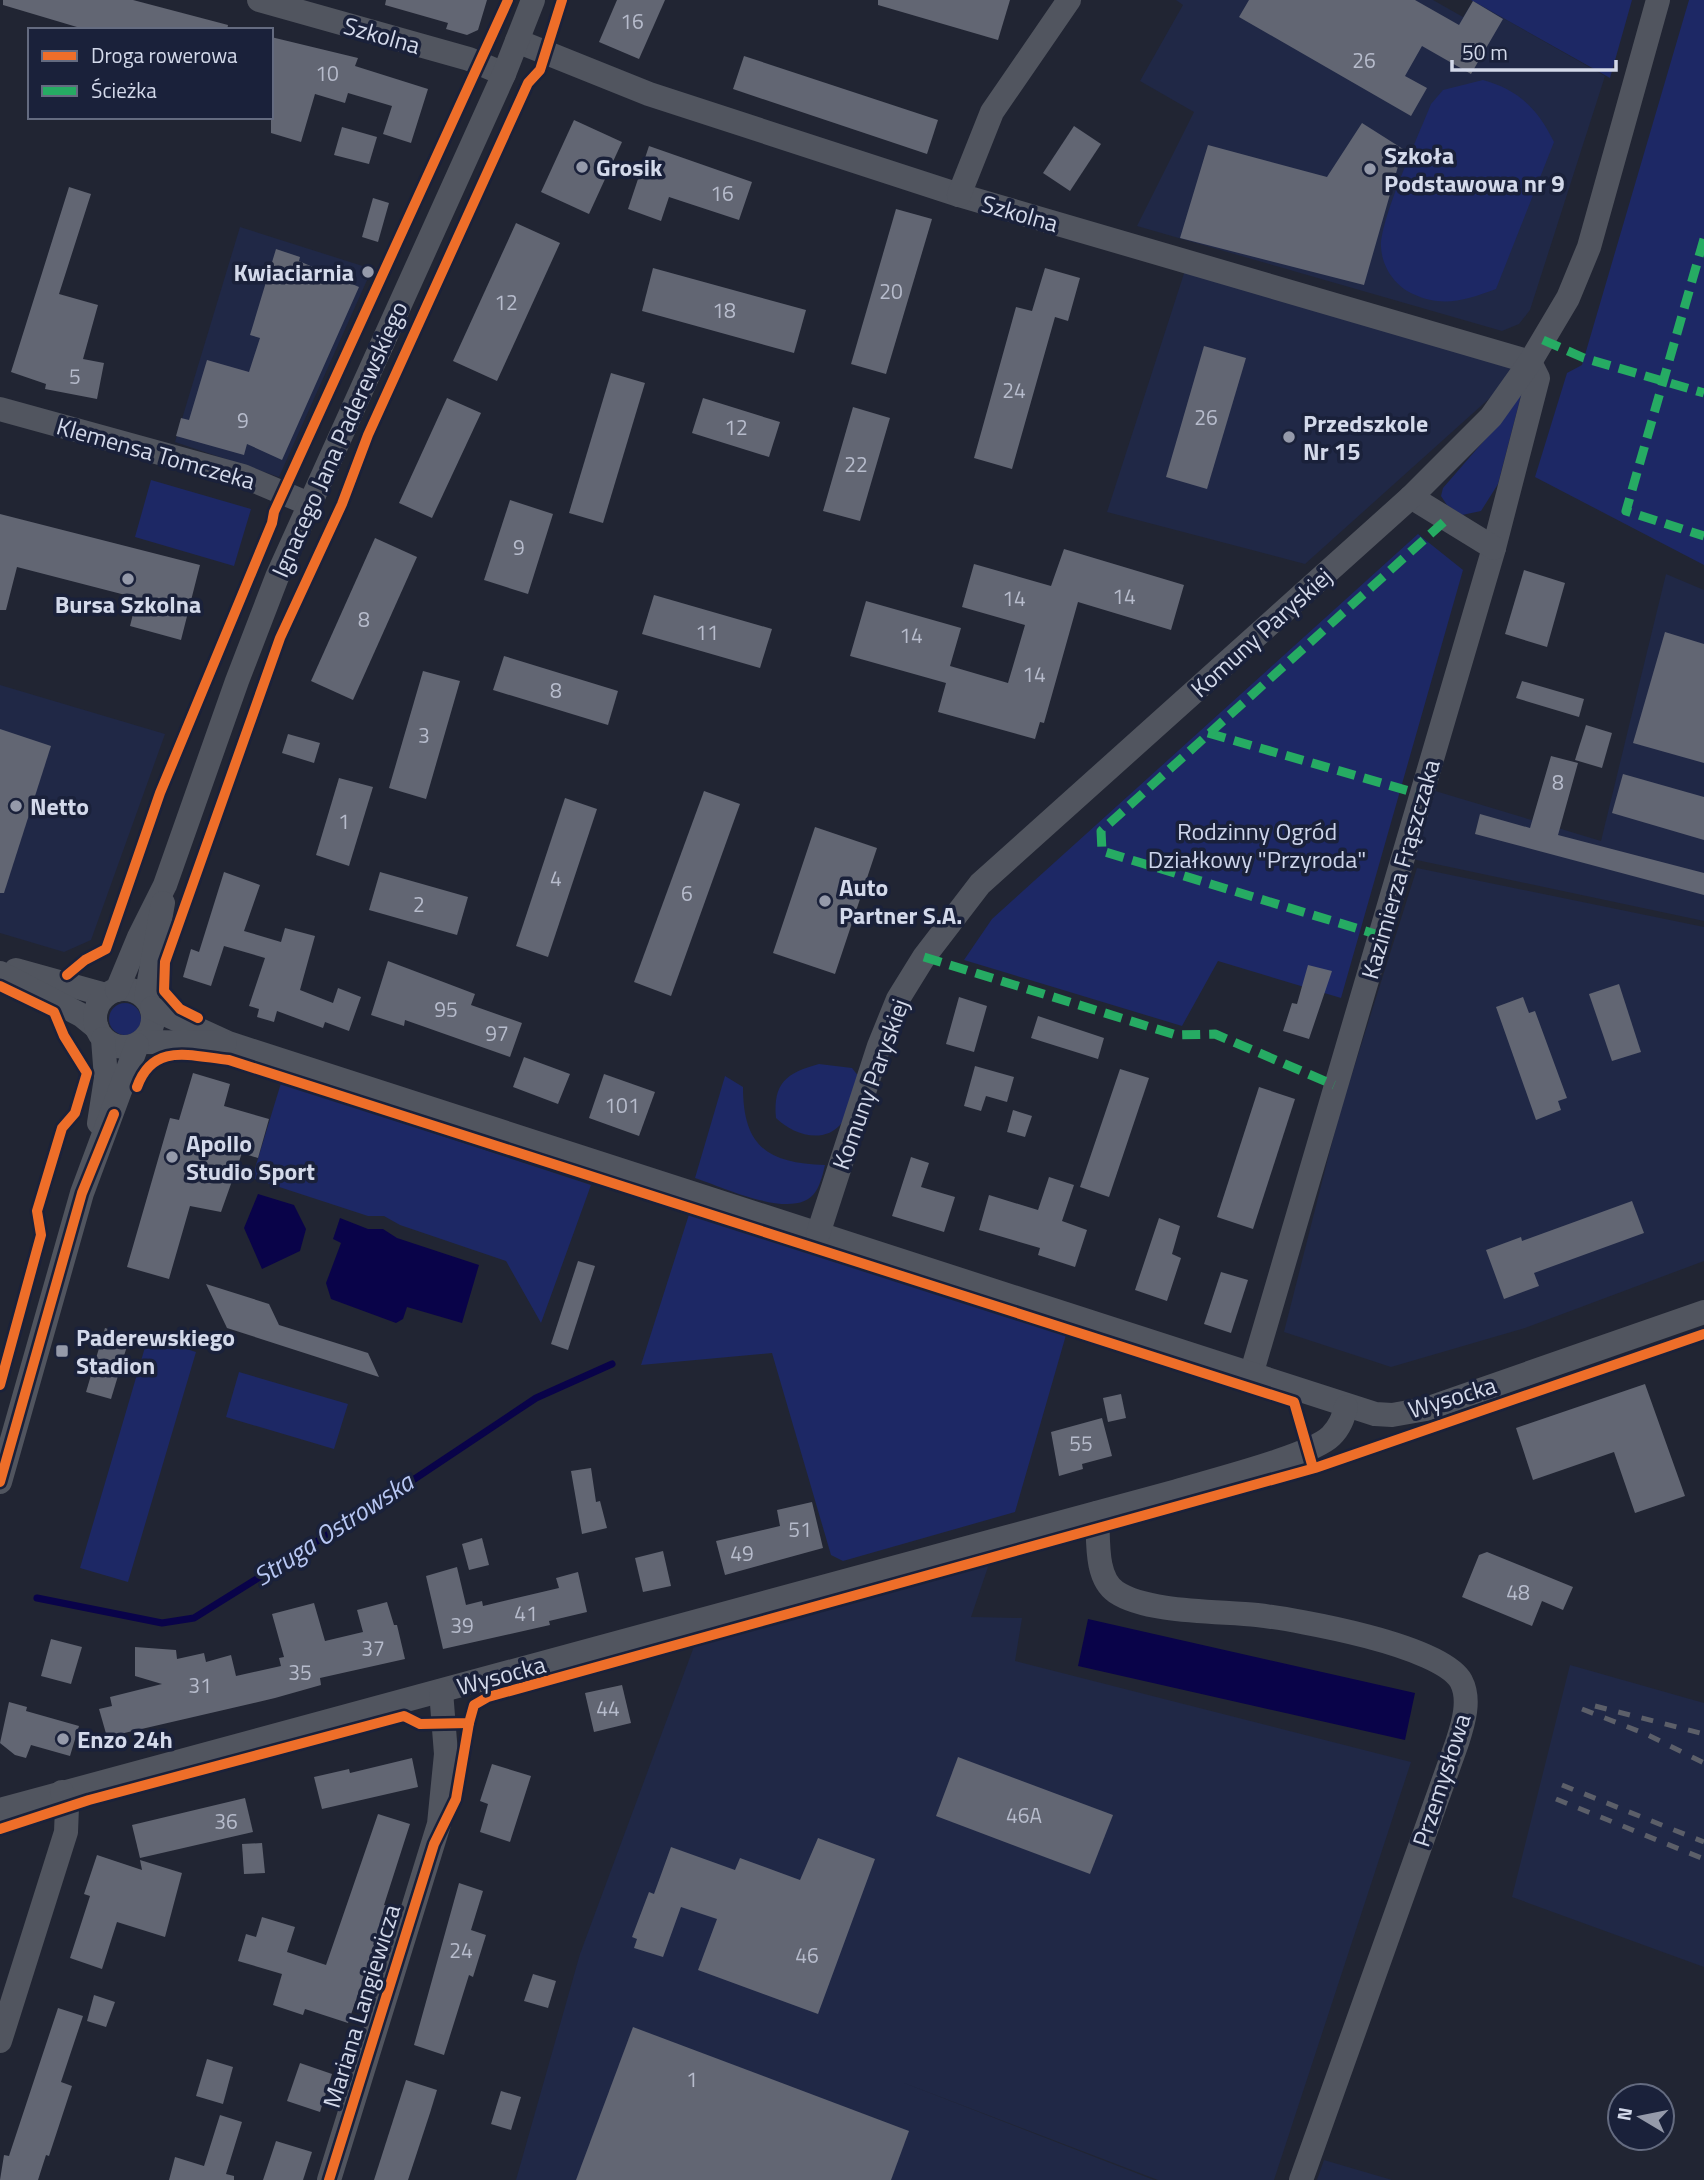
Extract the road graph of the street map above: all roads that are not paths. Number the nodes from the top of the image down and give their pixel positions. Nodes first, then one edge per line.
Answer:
1 (259, 0) edge
2 (533, 0) edge
3 (1069, 0) edge
4 (1658, 0) edge
5 (517, 41) junction
6 (504, 74) junction
7 (959, 195) junction
8 (1530, 362) junction
9 (0, 409) edge
10 (1411, 497) junction
11 (309, 504) junction
12 (1494, 548) junction
13 (165, 885) junction
14 (0, 966) edge
15 (0, 973) edge
16 (112, 993) junction
17 (149, 1003) junction
18 (100, 1034) junction
19 (140, 1043) junction
20 (228, 1043) junction
21 (91, 1168) junction
22 (818, 1234) junction
23 (1704, 1312) edge
24 (1251, 1376) junction
25 (1346, 1407) junction
26 (0, 1482) edge
27 (1097, 1513) junction
28 (441, 1691) junction
29 (62, 1792) junction
30 (1, 1810) edge
31 (0, 2041) edge
32 (329, 2180) edge
33 (1301, 2180) edge

1 - 6 street, Szkolna
2 - 5 street, Ignacego Jana Paderewskiego
3 - 7 street
4 - 8 street, Komuny Paryskiej
5 - 6 street, Ignacego Jana Paderewskiego
5 - 7 street, Szkolna
6 - 11 street, Ignacego Jana Paderewskiego
7 - 8 street, Szkolna
8 - 10 street, Komuny Paryskiej
8 - 12 street, Kazimierza Frąszczaka
9 - 11 street, Klemensa Tomczeka
10 - 12 street
10 - 22 street, Komuny Paryskiej
11 - 13 street, Ignacego Jana Paderewskiego
12 - 24 street, Kazimierza Frąszczaka
13 - 16 street
13 - 17 street
14 - 16 street
15 - 18 street
16 - 17 street
16 - 18 street
17 - 19 street
17 - 20 street
18 - 19 street
18 - 21 street
19 - 20 street
19 - 21 street
20 - 22 street
21 - 26 street
22 - 24 street
23 - 25 street, Wysocka
24 - 25 street
25 - 27 street, Wysocka
27 - 28 street, Wysocka
27 - 33 street, Przemysłowa
28 - 29 street, Wysocka
28 - 32 street, Mariana Langiewicza
29 - 30 street, Wysocka
29 - 31 street

